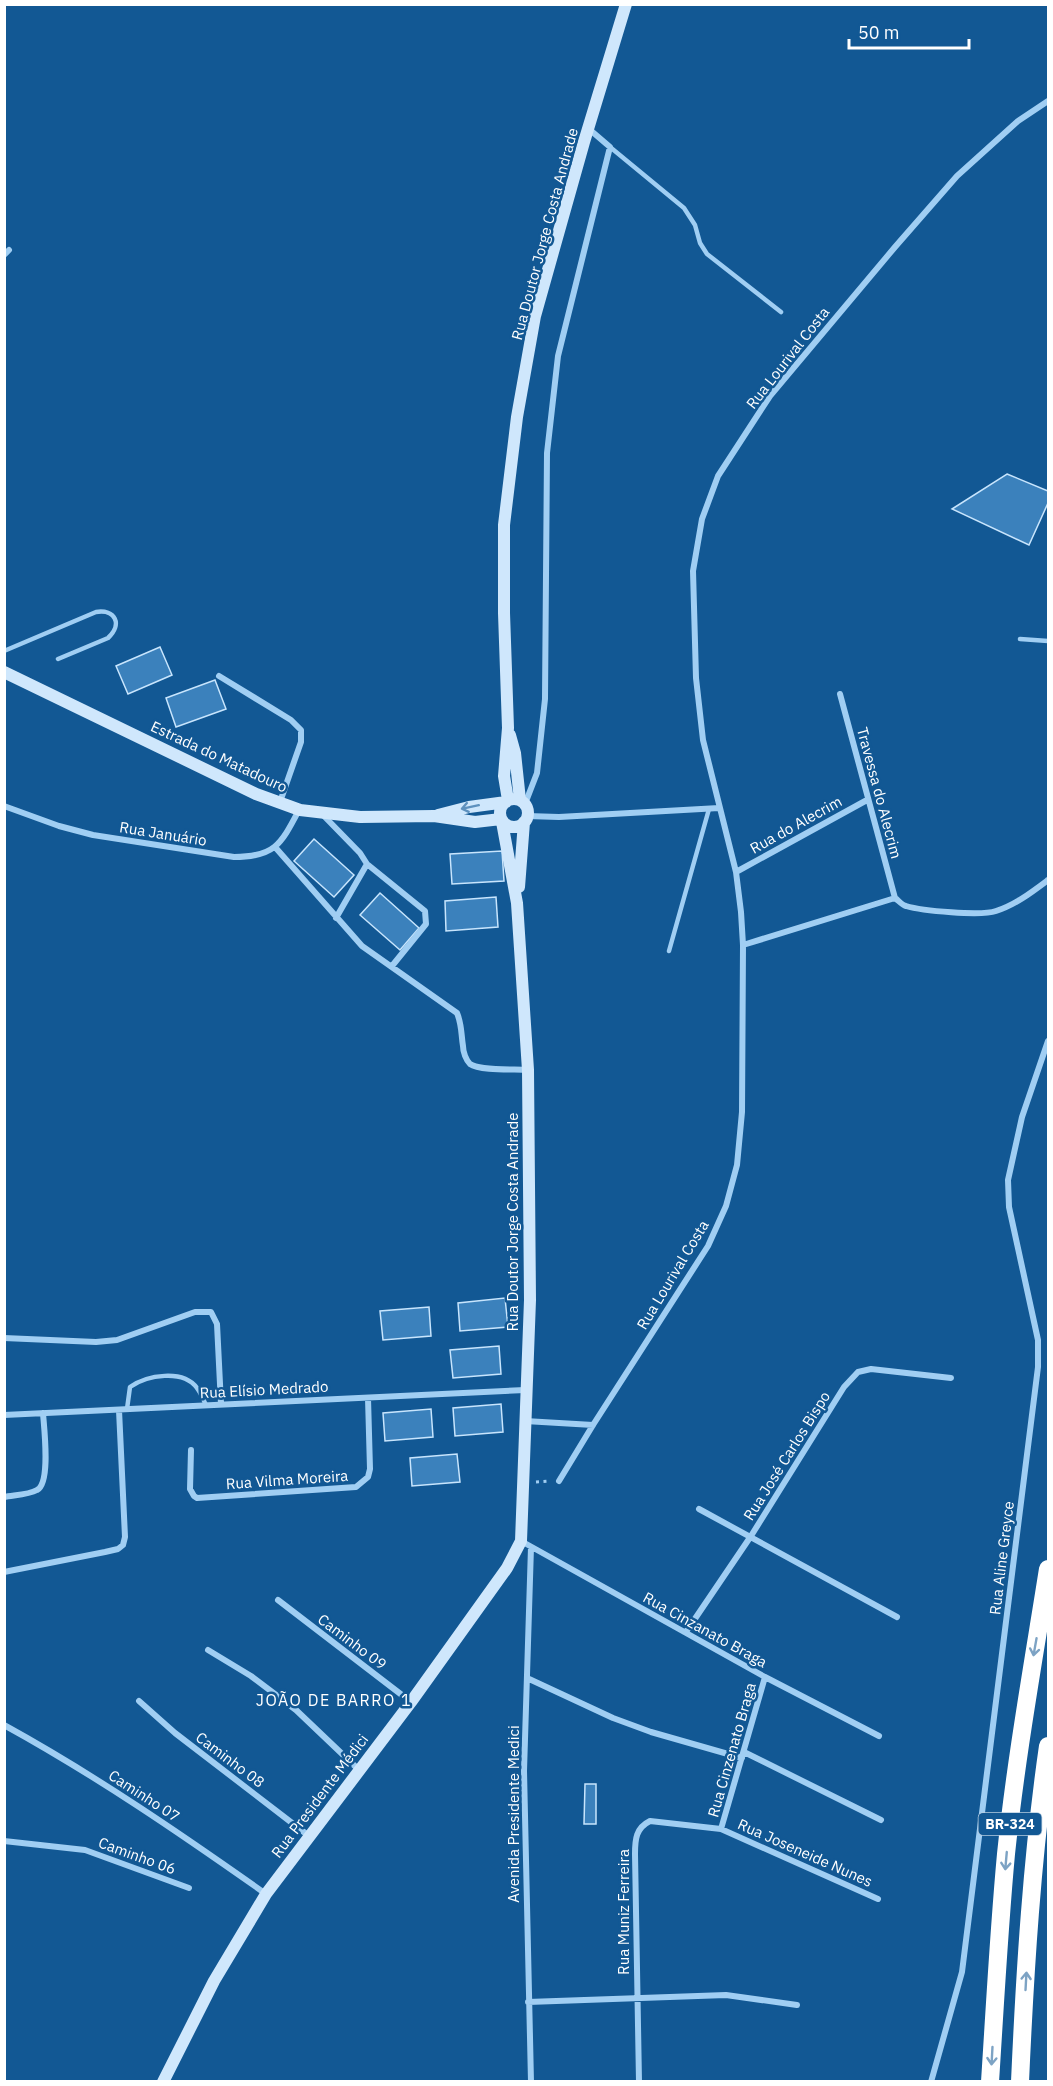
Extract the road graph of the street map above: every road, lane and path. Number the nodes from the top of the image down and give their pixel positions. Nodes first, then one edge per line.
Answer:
1 (626, 4) edge
2 (1048, 101) edge
3 (588, 129) junction
4 (610, 147) junction
5 (782, 312) dead end
6 (1020, 639) dead end
7 (1048, 641) edge
8 (4, 651) edge
9 (58, 659) dead end
10 (4, 672) edge
11 (219, 676) dead end
12 (840, 694) dead end
13 (867, 800) junction
14 (280, 802) junction
15 (4, 806) edge
16 (518, 807) junction
17 (709, 808) junction
18 (719, 808) junction
19 (300, 810) junction
20 (322, 814) junction
21 (434, 816) junction
22 (502, 820) junction
23 (275, 847) junction
24 (367, 864) junction
25 (736, 872) junction
26 (1048, 880) edge
27 (895, 898) junction
28 (518, 903) junction
29 (336, 918) junction
30 (743, 945) junction
31 (669, 951) dead end
32 (392, 966) junction
33 (1048, 1041) edge
34 (528, 1070) junction
35 (4, 1338) edge
36 (951, 1378) dead end
37 (525, 1390) junction
38 (368, 1398) junction
39 (221, 1404) junction
40 (206, 1405) junction
41 (128, 1409) junction
42 (119, 1410) junction
43 (43, 1413) junction
44 (4, 1415) edge
45 (525, 1421) junction
46 (593, 1425) junction
47 (191, 1450) dead end
48 (559, 1481) joint
49 (522, 1482) junction
50 (4, 1497) edge
51 (699, 1509) dead end
52 (751, 1536) junction
53 (526, 1544) junction
54 (1048, 1569) edge
55 (4, 1572) edge
56 (278, 1600) dead end
57 (897, 1617) dead end
58 (686, 1632) junction
59 (208, 1650) dead end
60 (765, 1677) junction
61 (528, 1678) junction
62 (139, 1701) dead end
63 (411, 1702) junction
64 (4, 1725) edge
65 (879, 1736) dead end
66 (1048, 1746) edge
67 (743, 1755) junction
68 (359, 1770) junction
69 (881, 1820) dead end
70 (722, 1829) junction
71 (309, 1836) junction
72 (4, 1841) edge
73 (189, 1888) dead end
74 (266, 1894) junction
75 (878, 1899) dead end
76 (636, 1997) junction
77 (528, 2002) junction
78 (797, 2005) dead end
79 (164, 2082) edge
80 (531, 2082) edge
81 (639, 2082) edge
82 (931, 2082) edge
83 (990, 2082) edge
84 (1020, 2082) edge

1 - 3 main road, Rua Doutor Jorge Costa Andrade
2 - 18 street, Rua Lourival Costa
3 - 4 street
3 - 16 main road, Rua Doutor Jorge Costa Andrade
4 - 5 lane
4 - 16 street
6 - 7 lane
8 - 9 lane
10 - 14 main road, Estrada do Matadouro
11 - 14 street
12 - 13 street, Travessa do Alecrim
13 - 25 street, Rua do Alecrim
13 - 27 street, Travessa do Alecrim
14 - 19 main road, Estrada do Matadouro
15 - 23 street, Rua Januário
16 - 17 street
16 -> 21 main road, Estrada do Matadouro
16 - 22 main road
16 - 22 main road, Estrada do Matadouro
16 - 28 main road, Rua Doutor Jorge Costa Andrade
17 - 18 street
17 - 31 lane
18 - 25 street, Rua Lourival Costa
19 - 20 main road, Estrada do Matadouro
19 - 23 street
20 - 21 main road, Estrada do Matadouro
20 - 24 street
21 - 22 main road, Estrada do Matadouro
22 - 28 main road, Rua Doutor Jorge Costa Andrade
23 - 29 street
24 - 29 street
24 - 32 street
25 - 30 street, Rua Lourival Costa
26 - 27 street
27 - 30 street
28 - 34 main road, Rua Doutor Jorge Costa Andrade
29 - 32 street
30 - 46 street, Rua Lourival Costa
32 - 34 street
33 - 82 street, Rua Aline Greyce
34 - 37 main road, Rua Doutor Jorge Costa Andrade
35 - 39 street
36 - 52 street, Rua José Carlos Bispo
37 - 38 street, Rua Elísio Medrado
37 - 45 main road, Rua Doutor Jorge Costa Andrade
38 - 39 street, Rua Elísio Medrado
38 - 47 street, Rua Vilma Moreira
39 - 40 street, Rua Elísio Medrado
40 - 41 street, Rua Elísio Medrado
40 - 41 lane
41 - 42 street, Rua Elísio Medrado
42 - 43 street, Rua Elísio Medrado
42 - 55 street
43 - 44 street, Rua Elísio Medrado
43 - 50 street
45 - 46 street
45 - 49 main road, Rua Doutor Jorge Costa Andrade
46 - 48 street, Rua Lourival Costa
48 - 49 path
49 - 53 main road, Rua Doutor Jorge Costa Andrade
51 - 52 street
52 - 57 street
52 - 58 street, Rua José Carlos Bispo
53 - 58 street, Rua Cinzanato Braga
53 - 61 street, Avenida Presidente Medici
53 - 63 main road, Rua Presidente Médici
54 -> 83 highway, BR-324
56 - 63 street, Caminho 09
58 - 60 street, Rua Cinzanato Braga
59 - 68 street
60 - 65 street, Rua Cinzanato Braga
60 - 67 street, Rua Cinzenato Braga
61 - 67 street
61 - 77 street, Avenida Presidente Medici
62 - 71 street, Caminho 08
63 - 68 main road, Rua Presidente Médici
64 - 74 street, Caminho 07
84 -> 66 highway, BR-324
67 - 69 street
67 - 70 street, Rua Cinzenato Braga
68 - 71 main road, Rua Presidente Médici
70 - 75 street, Rua Joseneide Nunes
70 - 76 street, Rua Muniz Ferreira
71 - 74 main road, Rua Presidente Médici
72 - 73 street, Caminho 06
74 - 79 main road, Rua Presidente Médici
76 - 77 street
76 - 78 street
76 - 81 street, Rua Muniz Ferreira
77 - 80 street, Avenida Presidente Medici

